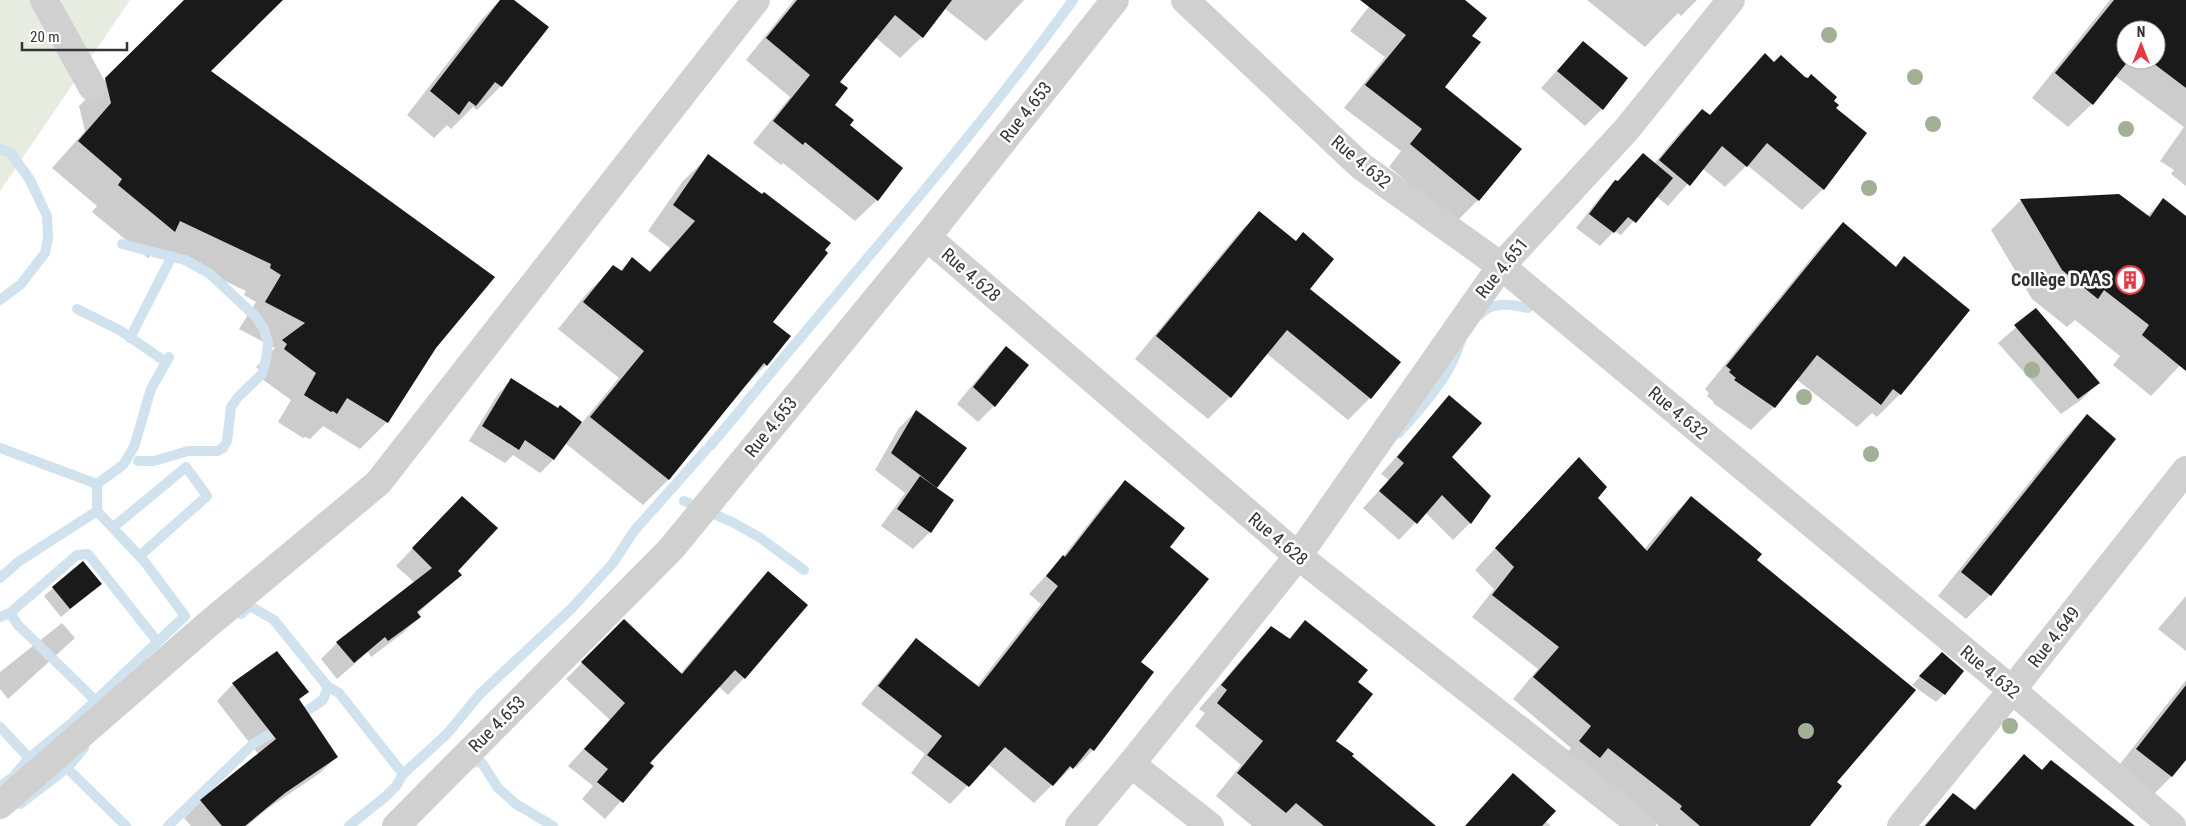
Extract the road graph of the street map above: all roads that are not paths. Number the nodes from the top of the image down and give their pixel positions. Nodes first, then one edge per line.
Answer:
1 (44, 0) edge
2 (756, 0) edge
3 (1115, 0) edge
4 (1185, 0) edge
5 (1732, 0) edge
6 (92, 87) dead end
7 (927, 237) junction
8 (1500, 266) junction
9 (2186, 470) edge
10 (1298, 556) junction
11 (2012, 690) junction
12 (1131, 764) junction
13 (0, 805) edge
14 (396, 826) edge
15 (1079, 826) edge
16 (1210, 826) edge
17 (1642, 826) edge
18 (1901, 826) edge
19 (2172, 826) edge

1 - 6 street
2 - 13 street
3 - 7 street, Rue 4.653
4 - 8 street, Rue 4.632
5 - 8 street, Rue 4.651
7 - 10 street, Rue 4.628
7 - 14 street, Rue 4.653
8 - 10 street, Rue 4.651
8 - 11 street, Rue 4.632
9 - 11 street, Rue 4.649
10 - 12 street, Rue 4.651
10 - 17 street, Rue 4.628
11 - 18 street, Rue 4.649
11 - 19 street, Rue 4.632
12 - 15 street, Rue 4.651
12 - 16 street

